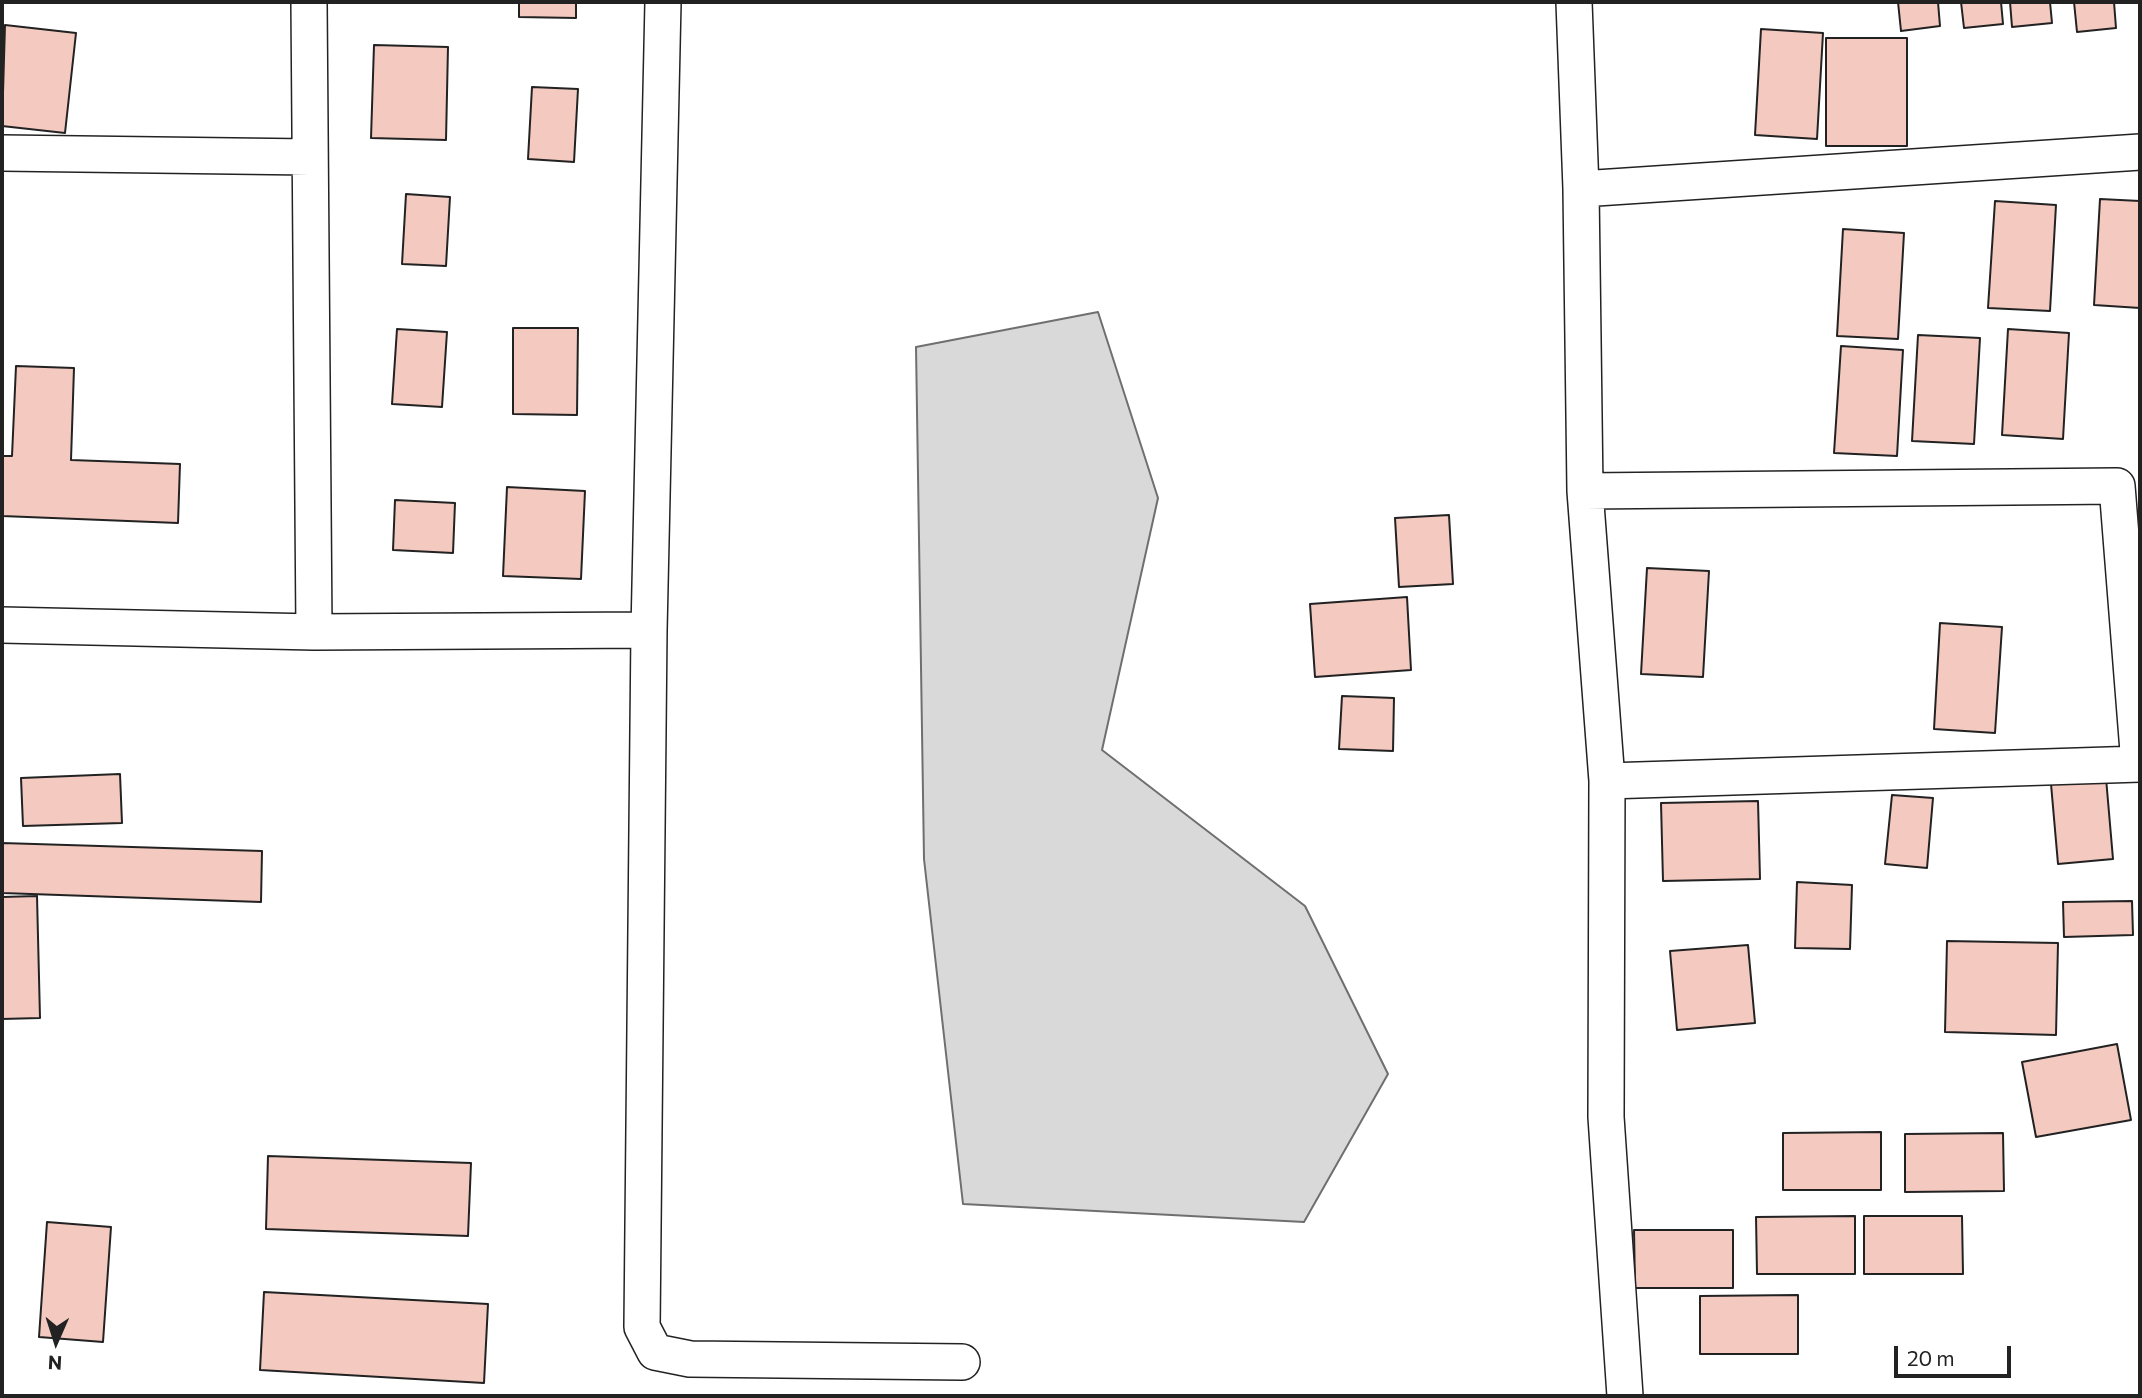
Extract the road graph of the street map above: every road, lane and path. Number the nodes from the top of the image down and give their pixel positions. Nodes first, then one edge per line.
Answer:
1 (309, 2) edge
2 (663, 2) edge
3 (1574, 2) edge
4 (2140, 152) edge
5 (2, 153) edge
6 (310, 157) junction
7 (1581, 189) junction
8 (1585, 491) junction
9 (2, 625) edge
10 (649, 630) junction
11 (314, 632) junction
12 (2140, 764) edge
13 (1607, 781) junction
14 (962, 1362) dead end
15 (1625, 1396) edge

1 - 6 street
2 - 10 street
3 - 7 street
4 - 7 street
5 - 6 street
6 - 11 street
7 - 8 street
8 - 12 street
8 - 13 street
9 - 11 street
10 - 11 street
10 - 14 street
12 - 13 street
13 - 15 street

